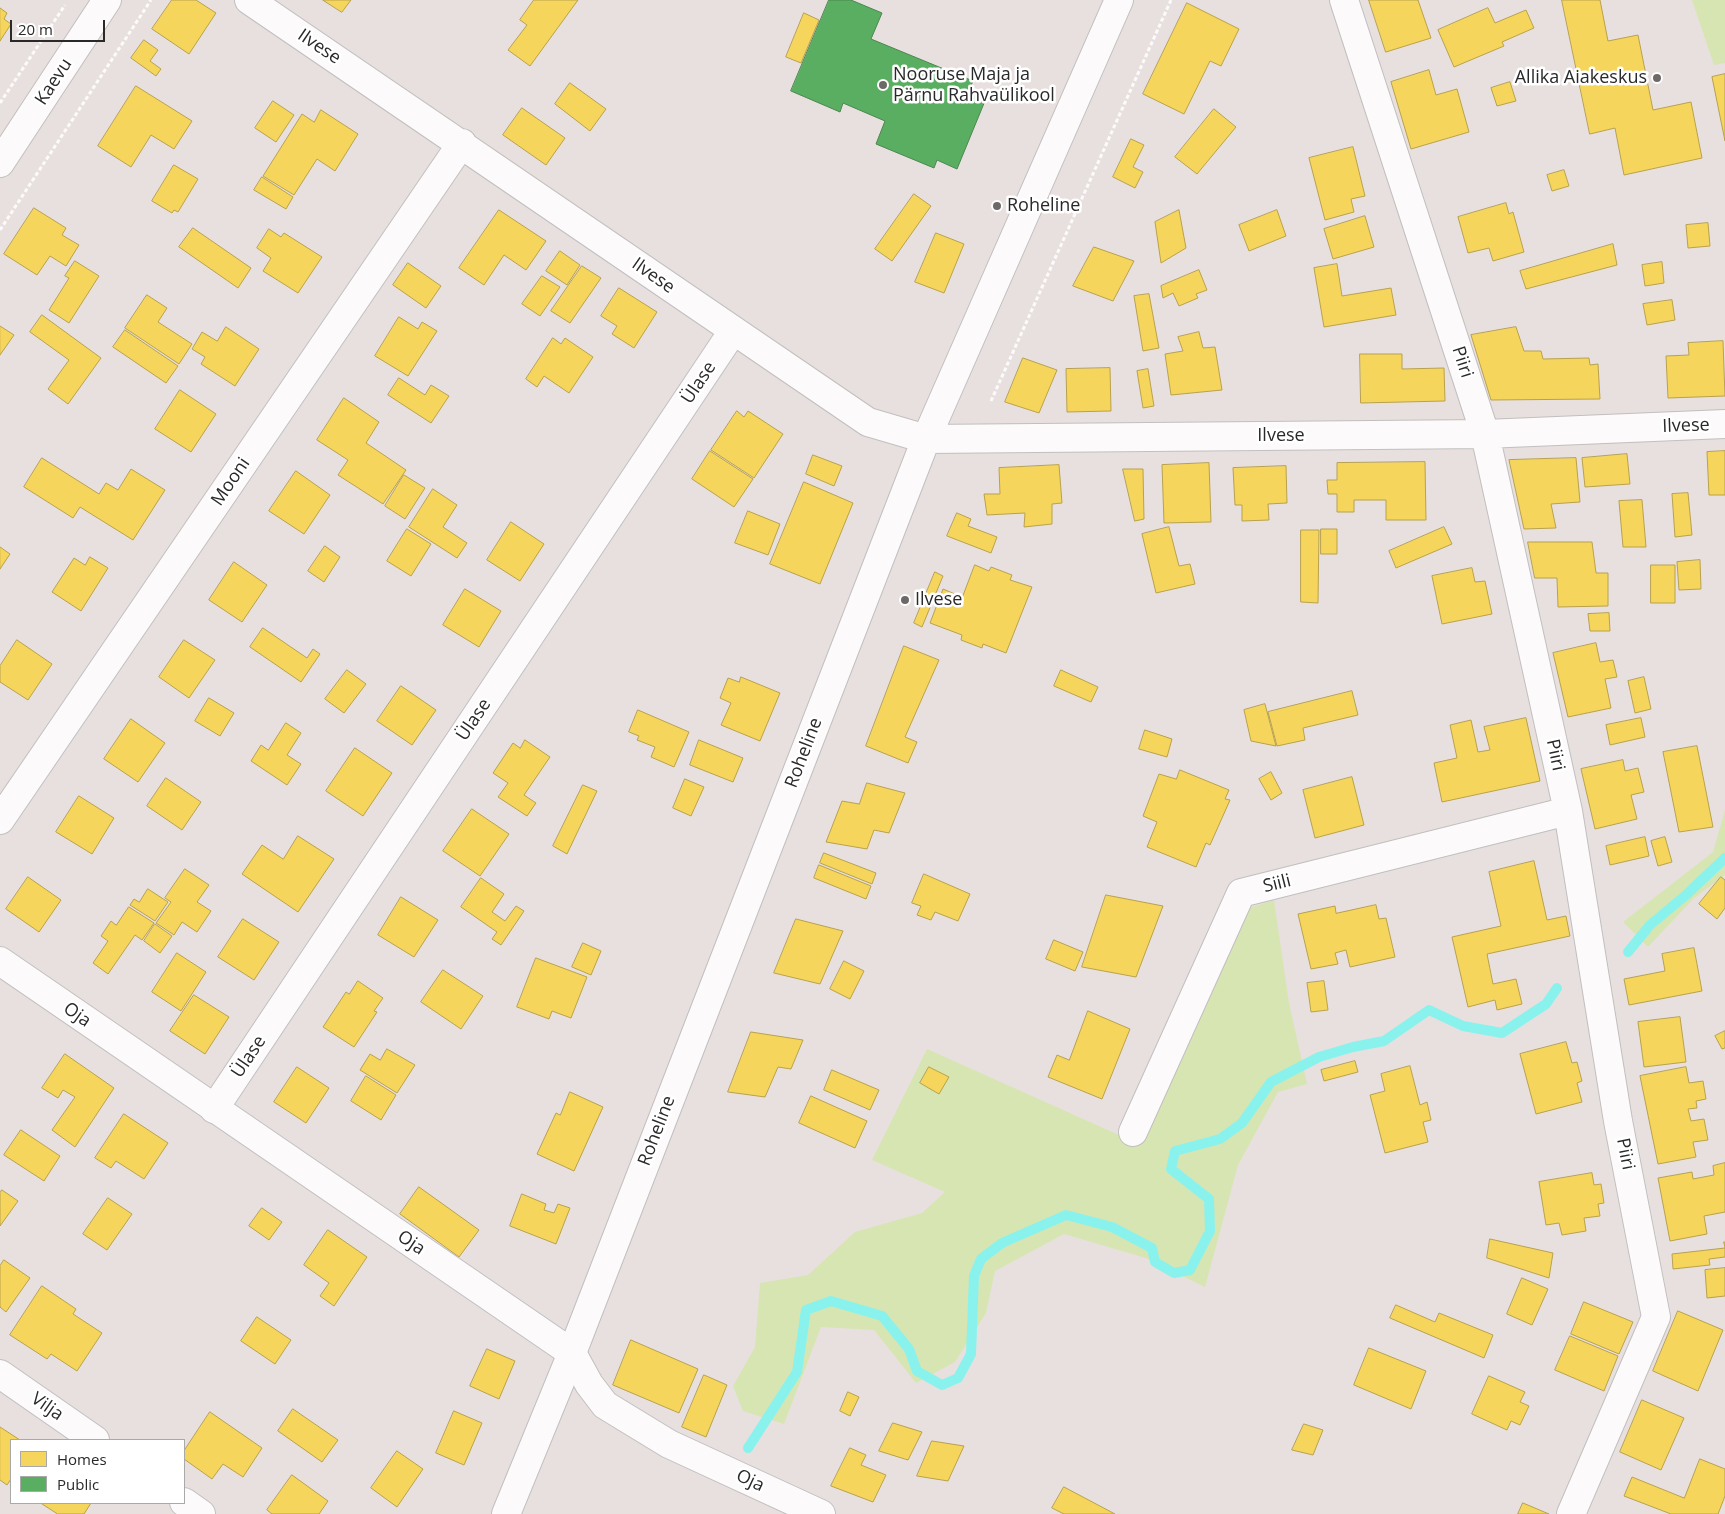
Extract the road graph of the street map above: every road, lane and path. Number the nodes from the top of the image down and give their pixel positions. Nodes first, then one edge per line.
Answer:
1 (68, 0) edge
2 (107, 0) edge
3 (151, 0) edge
4 (249, 0) edge
5 (1119, 0) edge
6 (1171, 0) edge
7 (1344, 0) edge
8 (0, 102) edge
9 (462, 143) junction
10 (0, 163) edge
11 (0, 230) edge
12 (733, 331) junction
13 (991, 401) dead end
14 (1725, 424) edge
15 (1486, 434) junction
16 (926, 439) junction
17 (1568, 811) junction
18 (0, 820) edge
19 (0, 961) edge
20 (214, 1109) junction
21 (1133, 1132) dead end
22 (572, 1353) junction
23 (0, 1374) edge
24 (94, 1439) edge
25 (185, 1503) edge
26 (200, 1514) edge
27 (506, 1514) edge
28 (822, 1514) edge
29 (1571, 1514) edge

1 - 8 path
2 - 10 street, Kaevu
3 - 11 path
4 - 9 street, Ilvese
5 - 16 street, Roheline
6 - 13 path
7 - 15 street, Piiri
9 - 12 street, Ilvese
9 - 18 street, Mooni
12 - 16 street, Ilvese
12 - 20 street, Ülase
14 - 15 street, Ilvese
15 - 16 street, Ilvese
15 - 17 street, Piiri
16 - 22 street, Roheline
17 - 21 street, Siili
17 - 29 street, Piiri
19 - 20 street, Oja
20 - 22 street, Oja
22 - 27 street, Roheline
22 - 28 street, Oja
23 - 24 street, Vilja
25 - 26 street

